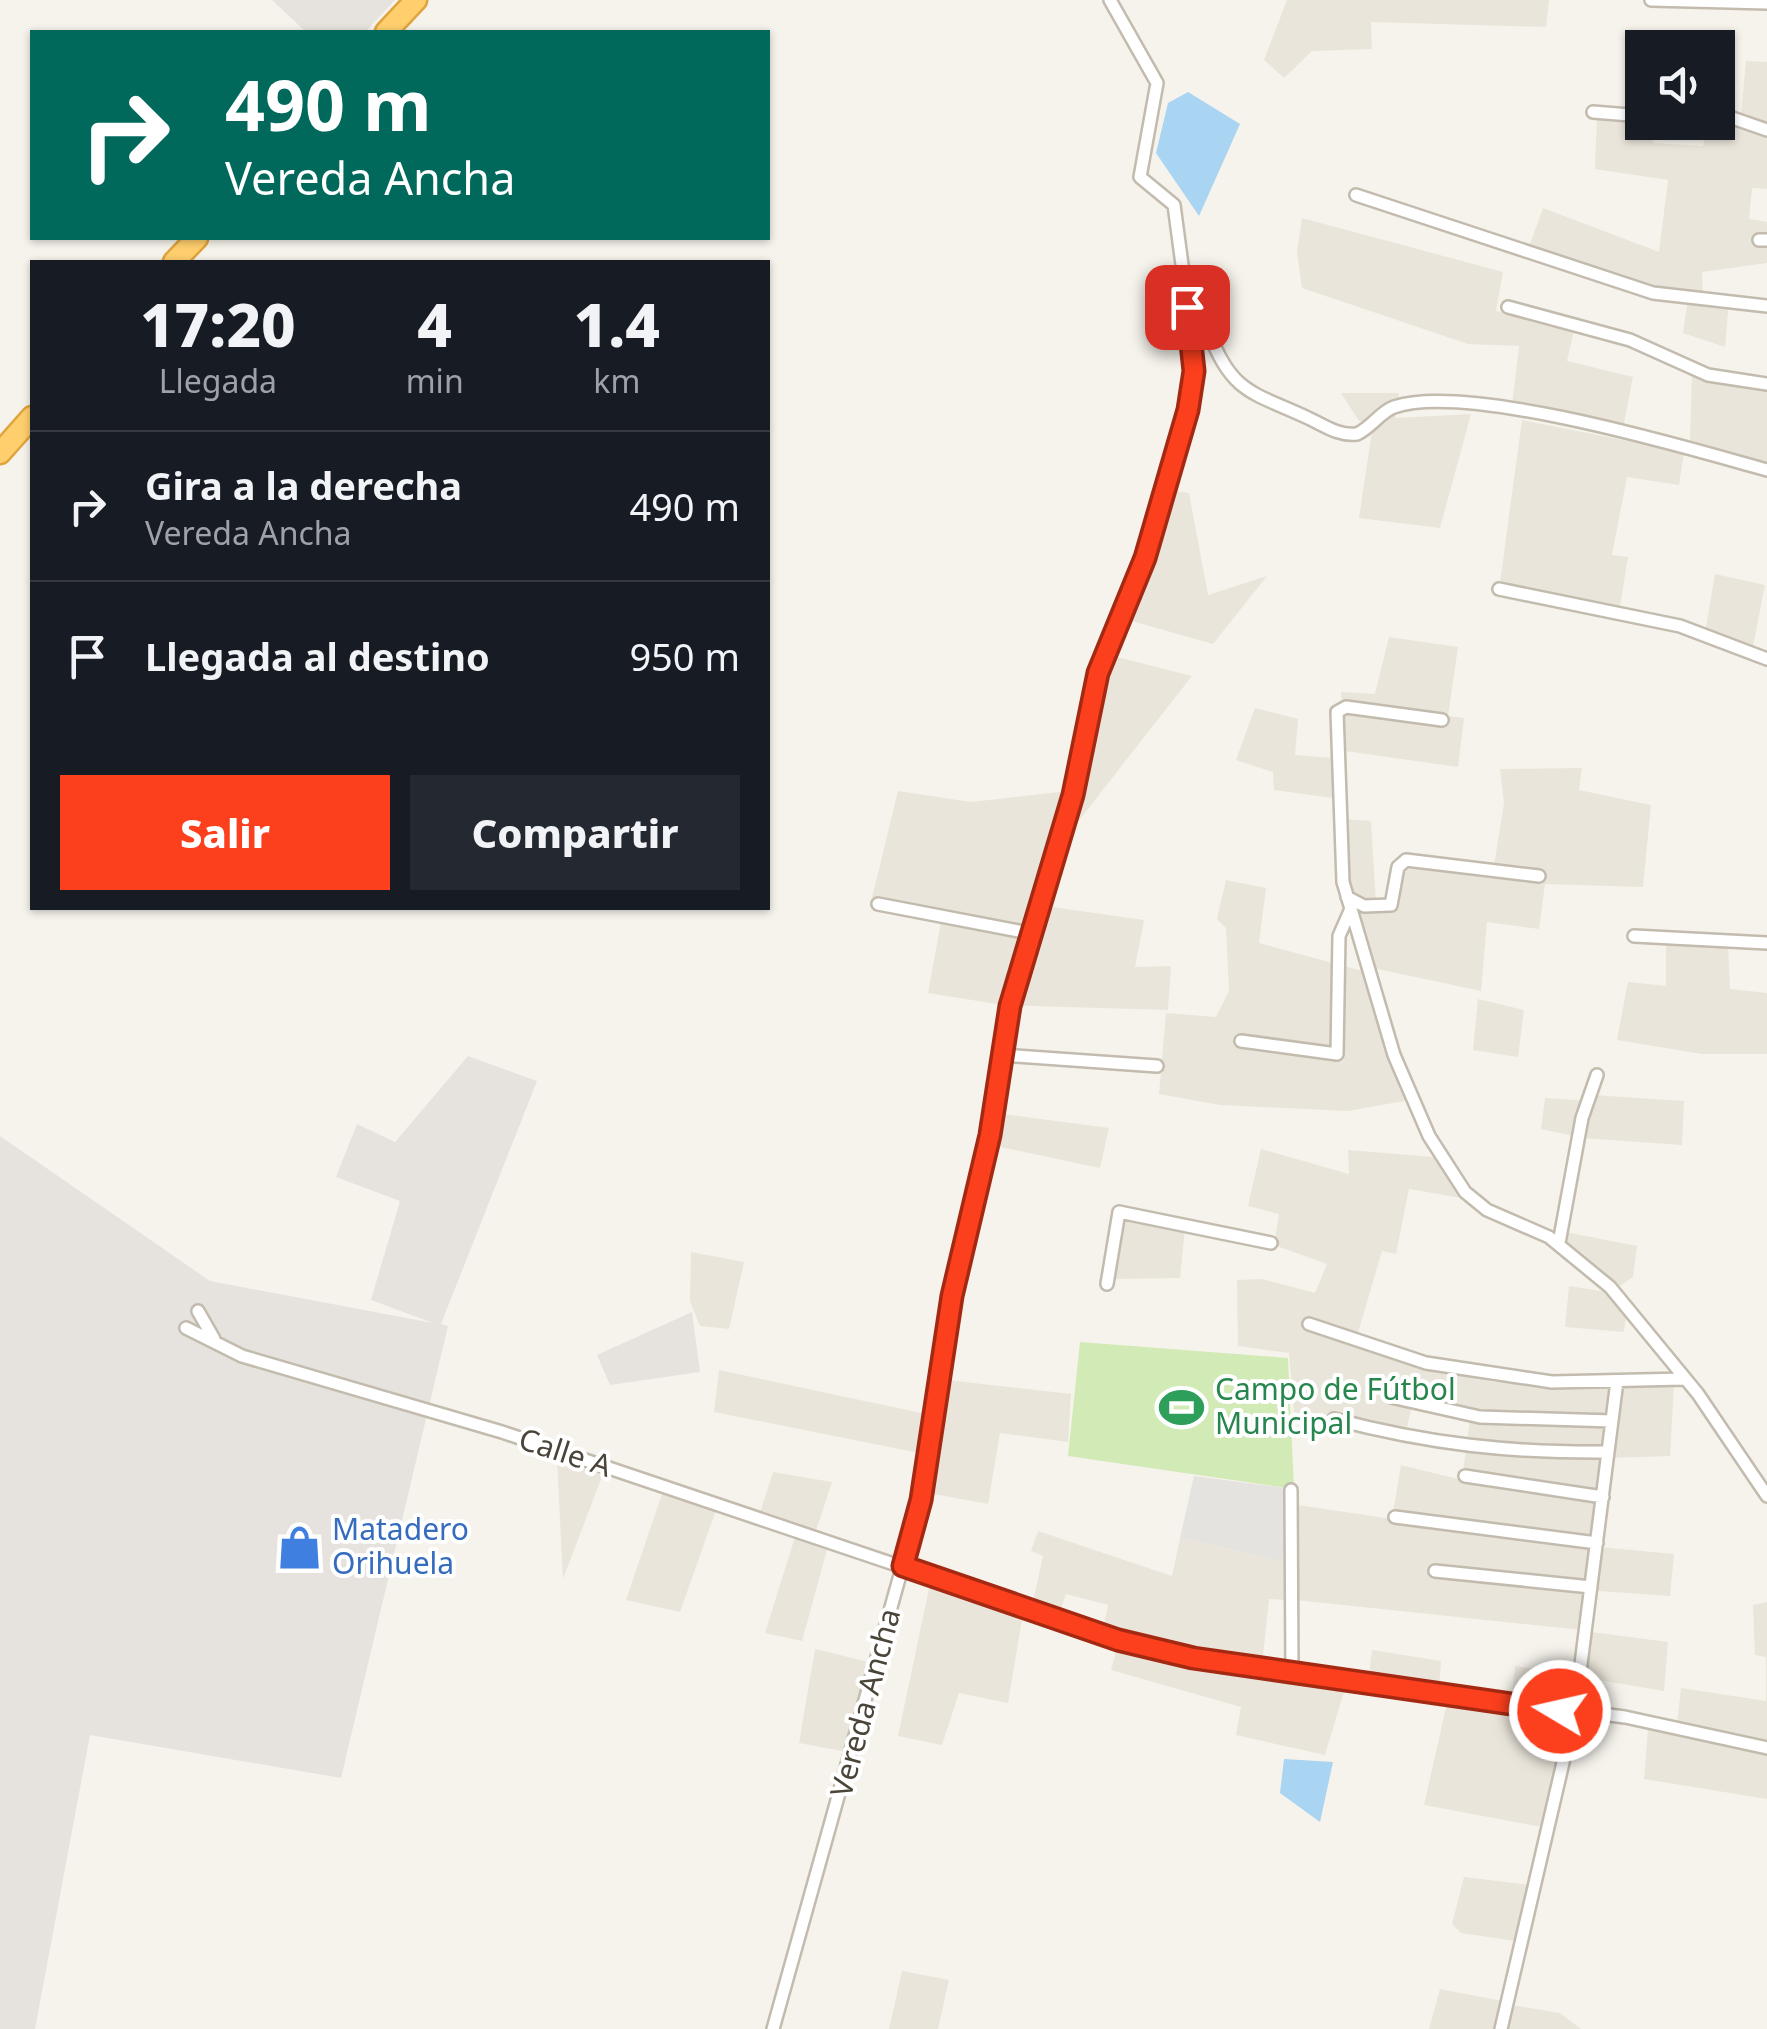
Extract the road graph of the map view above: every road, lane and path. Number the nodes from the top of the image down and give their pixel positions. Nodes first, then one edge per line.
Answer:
1 (416, 0) edge
2 (1110, 0) edge
3 (1650, 0) edge
4 (1767, 3) edge
5 (388, 30) edge
6 (1592, 112) dead end
7 (1625, 115) edge
8 (1735, 119) edge
9 (1767, 130) edge
10 (1356, 195) dead end
11 (195, 240) edge
12 (176, 260) edge
13 (1767, 306) edge
14 (1508, 307) dead end
15 (1192, 337) junction
16 (1767, 384) edge
17 (30, 419) edge
18 (0, 453) edge
19 (1767, 470) edge
20 (1499, 589) dead end
21 (1767, 660) edge
22 (1442, 720) dead end
23 (1540, 876) dead end
24 (878, 904) dead end
25 (1348, 904) junction
26 (1028, 932) junction
27 (1634, 936) dead end
28 (1767, 943) edge
29 (1241, 1040) dead end
30 (1002, 1055) junction
31 (1157, 1066) dead end
32 (1597, 1075) dead end
33 (1271, 1243) dead end
34 (1558, 1243) junction
35 (1107, 1284) dead end
36 (198, 1310) dead end
37 (1309, 1324) dead end
38 (186, 1328) dead end
39 (225, 1349) junction
40 (1684, 1379) junction
41 (1617, 1381) junction
42 (1391, 1396) dead end
43 (1334, 1419) dead end
44 (1612, 1421) junction
45 (1608, 1452) junction
46 (1465, 1476) dead end
47 (1291, 1490) dead end
48 (1767, 1496) edge
49 (1602, 1497) junction
50 (1395, 1517) dead end
51 (1597, 1543) junction
52 (903, 1566) junction
53 (1434, 1571) dead end
54 (1592, 1587) junction
55 (1292, 1675) junction
56 (1575, 1711) junction
57 (1767, 1748) edge
58 (773, 2029) edge
59 (1501, 2029) edge

1 - 5 highway
2 - 15 street, Vereda Ancha
3 - 4 street
6 - 7 street
8 - 9 street
10 - 13 street
11 - 12 highway
14 - 16 street
15 - 19 street
15 - 26 street, Vereda Ancha
17 - 18 highway
20 - 21 street
22 - 25 street
23 - 25 street
24 - 26 street
25 - 29 street
25 - 34 street
26 - 30 street, Vereda Ancha
27 - 28 street
30 - 31 street
30 - 52 street, Vereda Ancha
32 - 34 street
33 - 35 street
34 - 40 street
36 - 39 street
37 - 41 street
38 - 39 street, Calle A
39 - 52 street, Calle A
40 - 41 street
40 - 48 street
41 - 44 street
42 - 44 street
43 - 45 street
44 - 45 street
45 - 49 street
46 - 49 street
47 - 55 street
49 - 51 street
50 - 51 street
51 - 54 street
52 - 55 street, Calle A
52 - 58 street, Vereda Ancha
53 - 54 street
54 - 56 street
55 - 56 street, Calle A
56 - 57 street, Calle A
56 - 59 street

